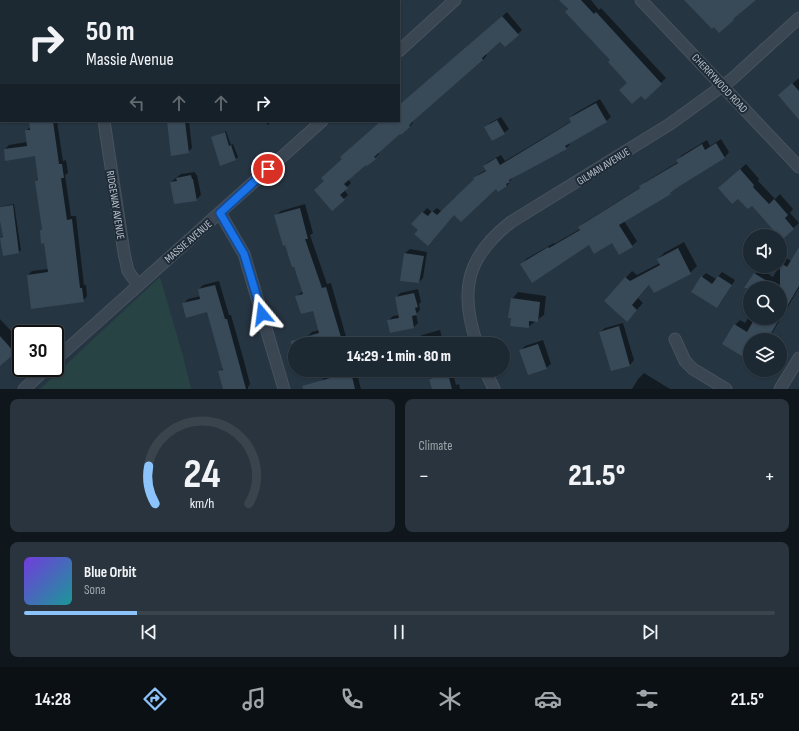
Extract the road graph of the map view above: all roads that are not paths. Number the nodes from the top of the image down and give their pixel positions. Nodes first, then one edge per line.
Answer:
1 (455, 0) edge
2 (641, 0) edge
3 (799, 18) edge
4 (400, 50) edge
5 (722, 86) junction
6 (104, 122) edge
7 (321, 122) edge
8 (799, 167) edge
9 (220, 213) junction
10 (138, 285) junction
11 (475, 337) edge
12 (675, 339) dead end
13 (64, 352) edge
14 (799, 358) edge
15 (37, 377) edge
16 (488, 377) edge
17 (24, 389) edge
18 (284, 389) edge
19 (494, 389) edge
20 (726, 389) edge
21 (780, 389) edge

1 - 4 street
2 - 5 street, CHERRYWOOD ROAD
3 - 5 street, GILMAN AVENUE
5 - 8 street, CHERRYWOOD ROAD
5 - 11 street, GILMAN AVENUE
6 - 10 street, RIDGEWAY AVENUE
7 - 9 street, MASSIE AVENUE
9 - 10 street, MASSIE AVENUE
9 - 18 street
10 - 13 street, MASSIE AVENUE
12 - 20 street
14 - 21 street
15 - 17 street
16 - 19 street

